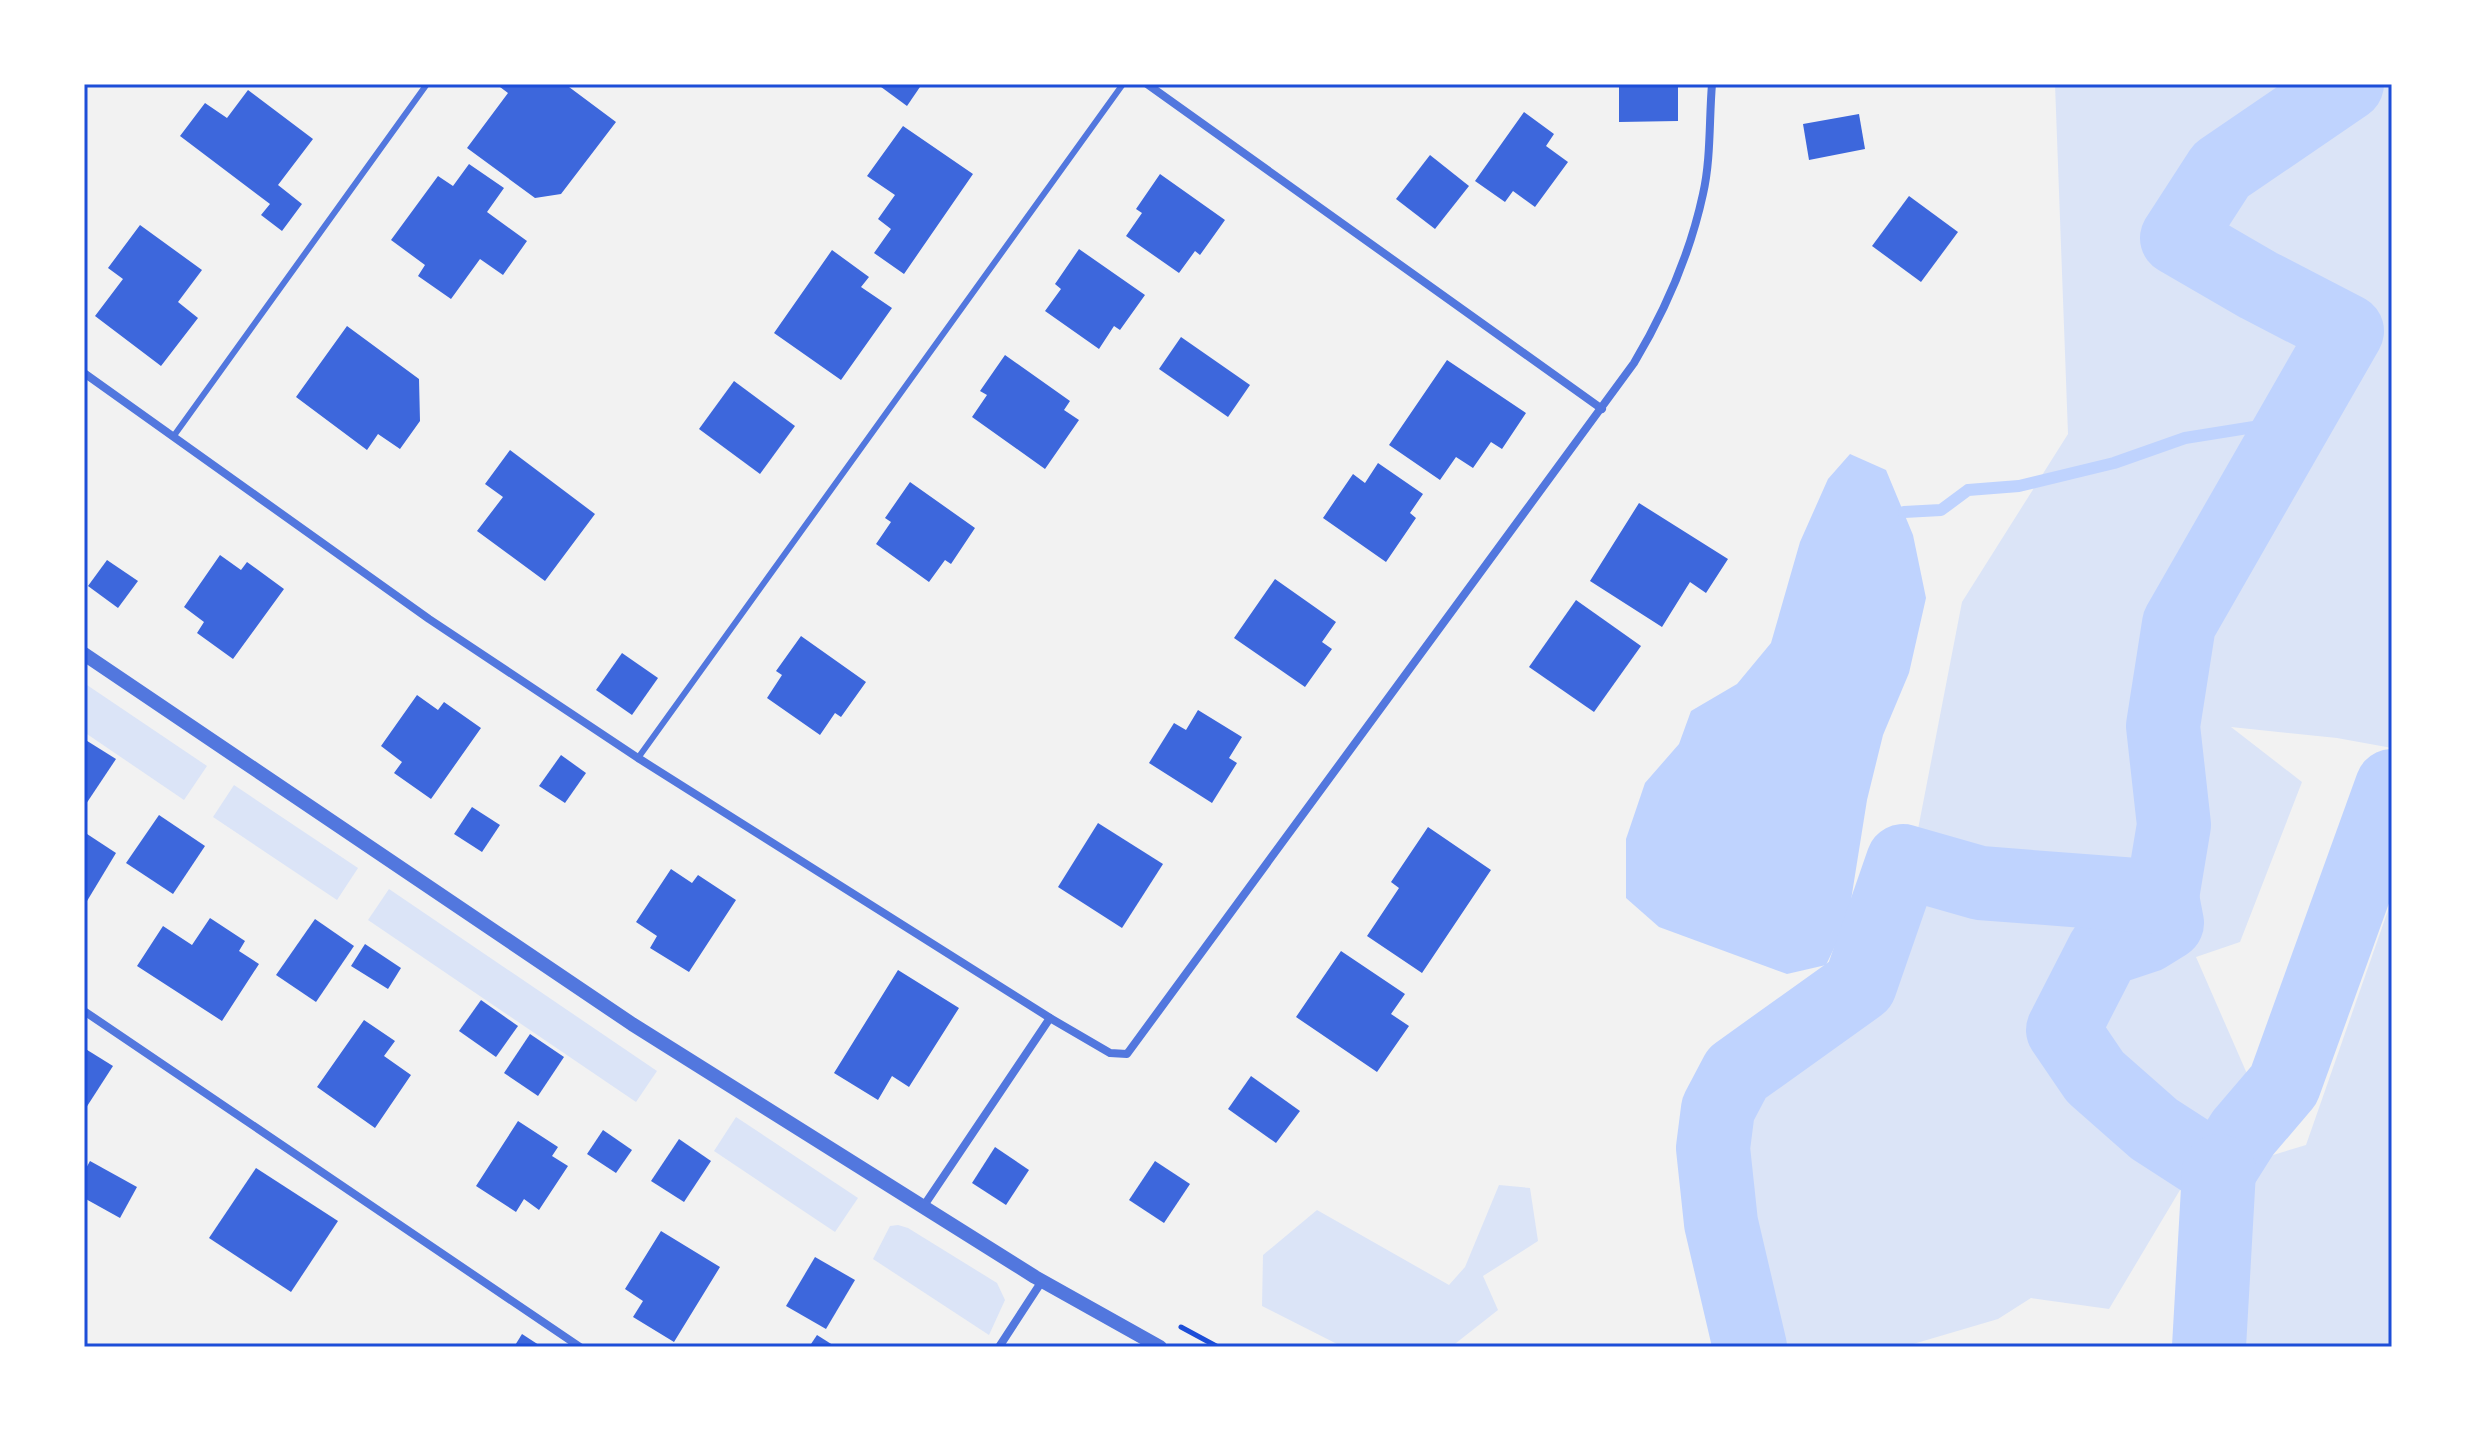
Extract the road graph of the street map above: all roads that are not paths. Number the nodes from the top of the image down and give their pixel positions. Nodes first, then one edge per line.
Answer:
1 (427, 84) edge
2 (1123, 84) edge
3 (1147, 84) edge
4 (1712, 84) edge
5 (84, 373) edge
6 (1602, 409) junction
7 (173, 437) junction
8 (84, 654) edge
9 (638, 758) junction
10 (84, 1011) edge
11 (1050, 1018) junction
12 (923, 1208) junction
13 (1042, 1281) junction
14 (580, 1347) edge
15 (999, 1347) edge
16 (1160, 1347) edge

1 - 7 lane
2 - 9 lane
3 - 6 street
4 - 6 street
5 - 7 street
6 - 11 street
7 - 9 street
8 - 12 street
9 - 11 street
10 - 14 street
11 - 12 street
12 - 13 street
13 - 15 street
13 - 16 street

